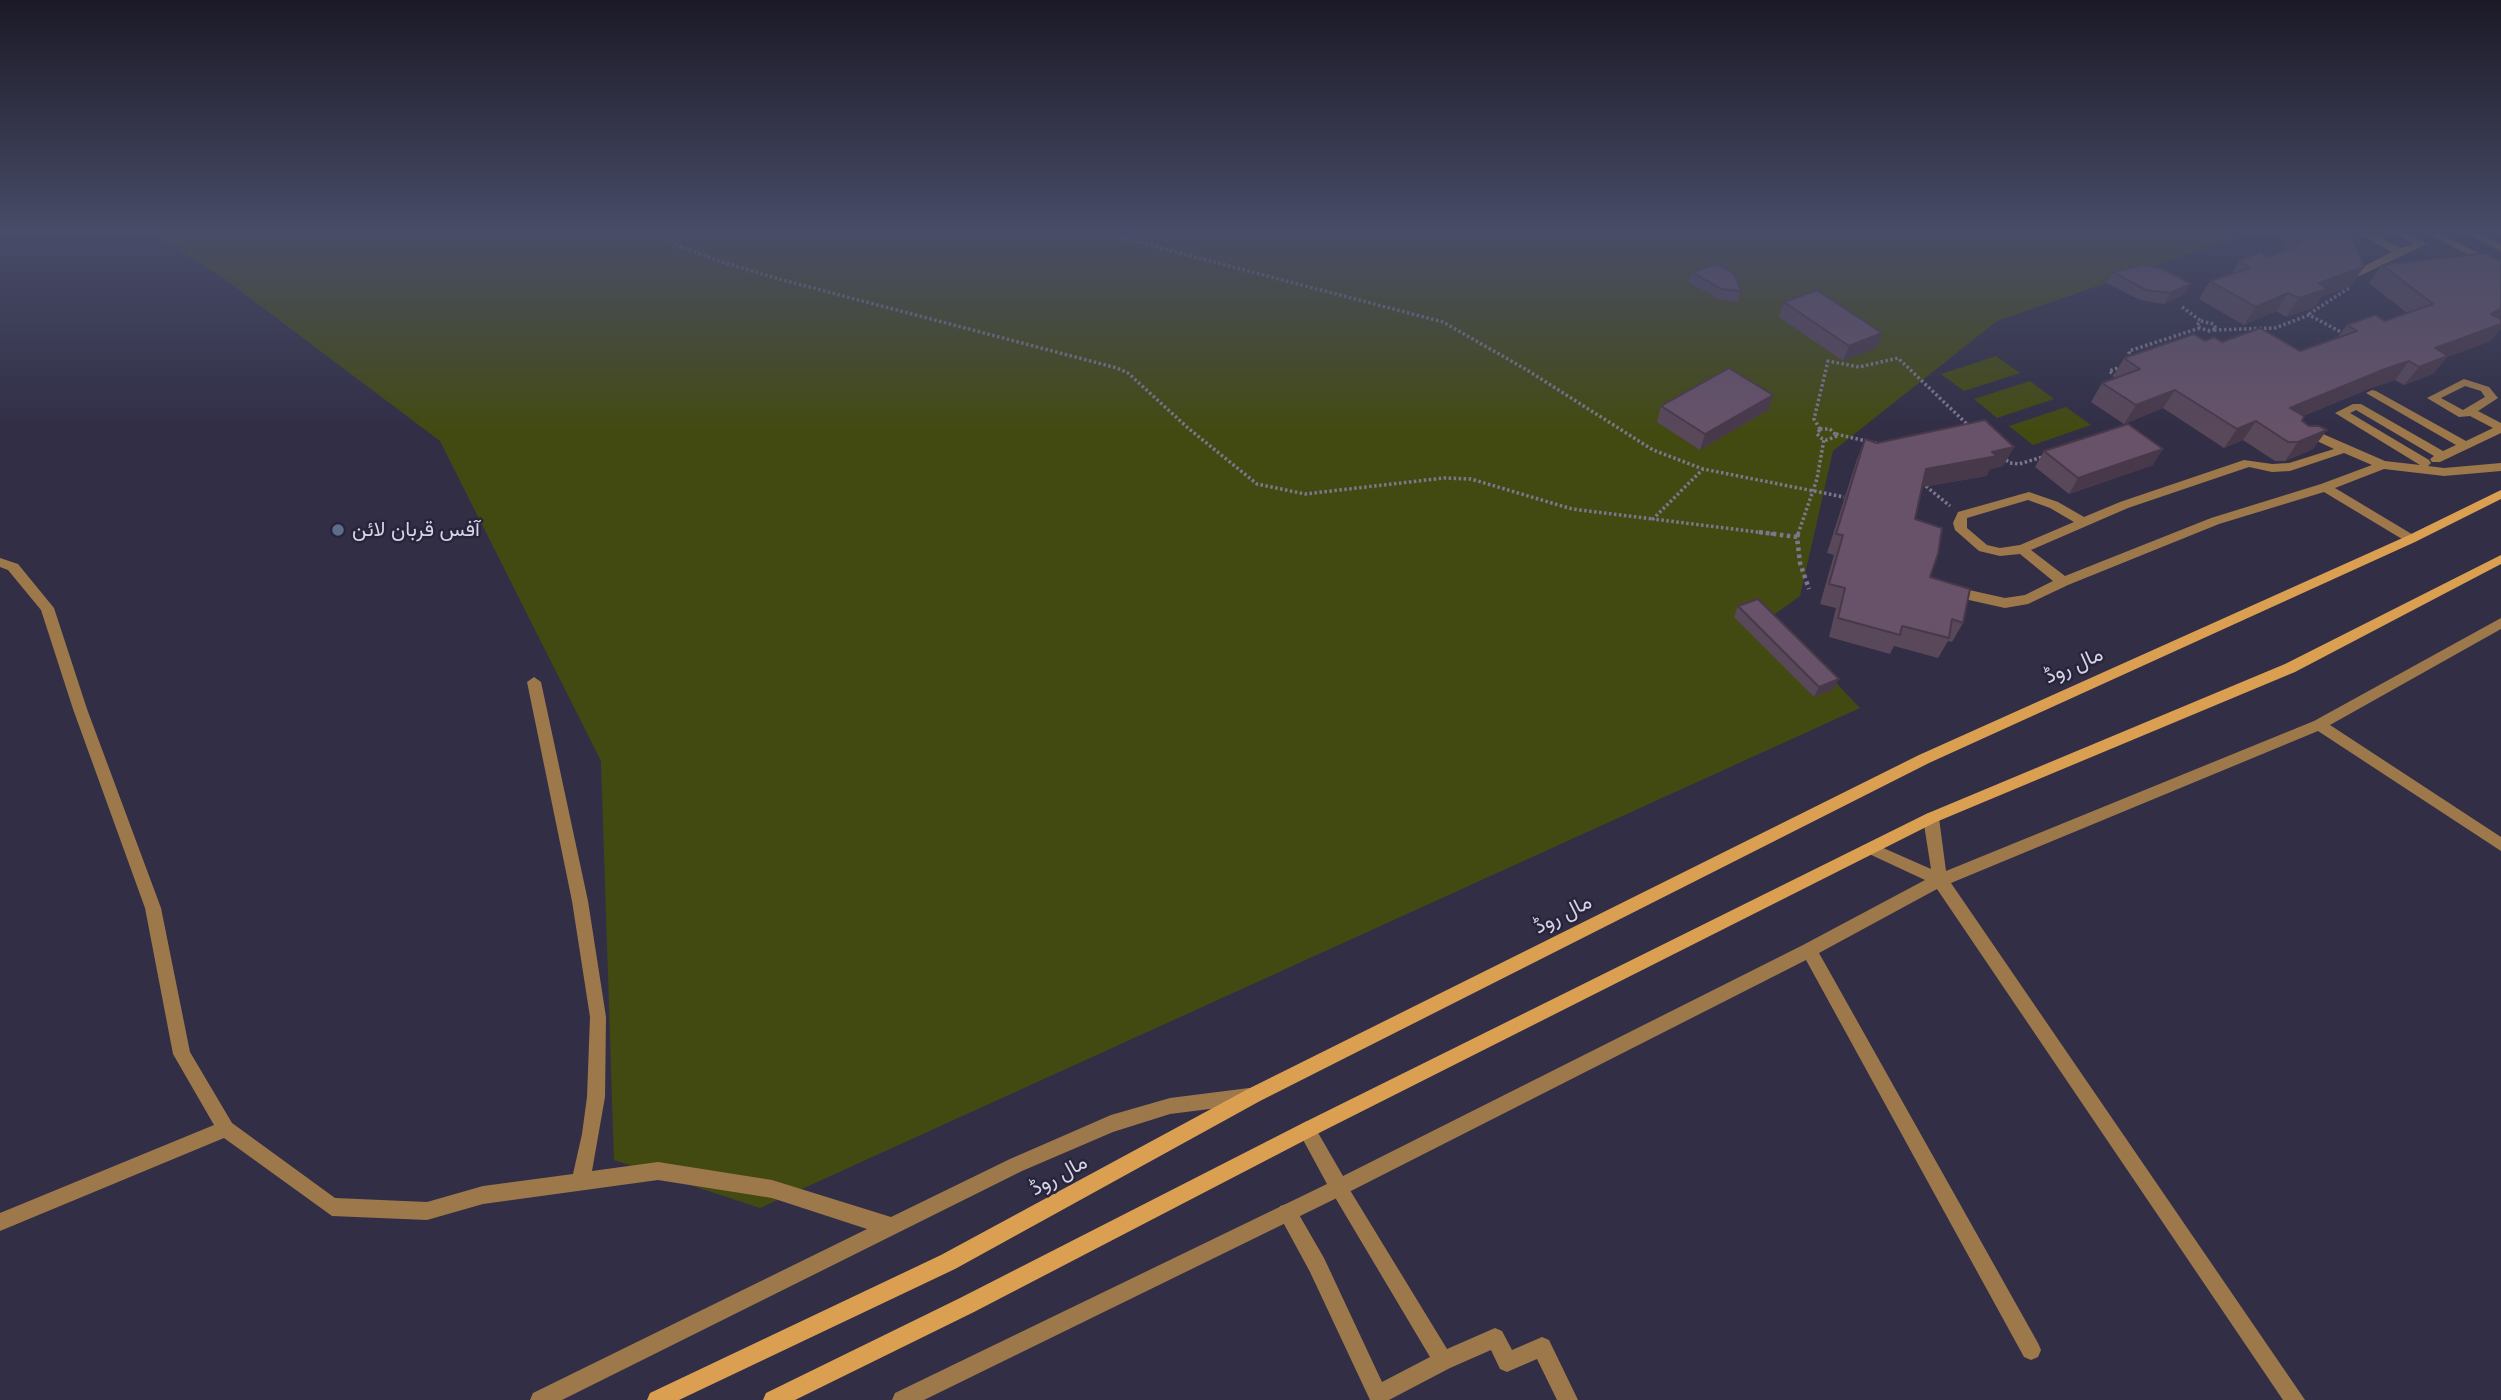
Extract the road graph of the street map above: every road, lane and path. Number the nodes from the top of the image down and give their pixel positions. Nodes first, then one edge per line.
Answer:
1 (856, 299) edge
2 (1358, 299) edge
3 (2332, 299) edge
4 (2182, 307) dead end
5 (2309, 315) junction
6 (2201, 321) junction
7 (2200, 328) junction
8 (2214, 330) junction
9 (2341, 332) dead end
10 (2116, 376) edge
11 (2372, 393) edge
12 (2470, 411) dead end
13 (1820, 429) junction
14 (2501, 429) edge
15 (1976, 433) edge
16 (1836, 435) junction
17 (1824, 439) junction
18 (2297, 439) edge
19 (2467, 446) junction
20 (1882, 447) edge
21 (2345, 449) junction
22 (1996, 452) edge
23 (2058, 452) edge
24 (2264, 454) dead end
25 (2443, 456) junction
26 (2248, 463) junction
27 (2425, 463) junction
28 (2383, 465) junction
29 (2501, 467) edge
30 (2412, 468) junction
31 (1703, 469) junction
32 (1915, 476) edge
33 (2325, 487) junction
34 (1812, 491) junction
35 (2501, 494) edge
36 (1844, 497) edge
37 (1962, 514) junction
38 (1653, 519) junction
39 (2085, 523) junction
40 (1797, 537) junction
41 (2412, 538) junction
42 (2022, 549) junction
43 (2501, 559) edge
44 (0, 562) edge
45 (2063, 582) junction
46 (1933, 586) edge
47 (1809, 589) dead end
48 (2501, 623) edge
49 (534, 682) dead end
50 (2319, 725) junction
51 (1931, 818) junction
52 (2501, 845) edge
53 (1872, 849) junction
54 (1940, 880) junction
55 (1808, 950) junction
56 (1254, 1095) junction
57 (226, 1129) junction
58 (1307, 1130) junction
59 (579, 1182) junction
60 (1339, 1188) junction
61 (1286, 1213) junction
62 (0, 1222) edge
63 (892, 1227) junction
64 (2031, 1350) dead end
65 (1443, 1361) junction
66 (912, 1398) edge
67 (540, 1400) edge
68 (657, 1400) edge
69 (773, 1400) edge
70 (1567, 1400) edge
71 (2295, 1400) edge

1 - 38 path
2 - 31 path
3 - 5 path
4 - 6 path
5 - 8 path
5 - 9 path
6 - 7 path
6 - 8 path
7 - 8 path
7 - 10 path
11 - 19 street
12 - 14 street
13 - 15 path
13 - 16 path
13 - 17 path
14 - 19 street
16 - 17 path
16 - 20 path
17 - 34 path
18 - 21 street
19 - 25 street
21 - 26 street
21 - 28 street
22 - 23 path
24 - 26 street
25 - 27 street
25 - 27 street
26 - 39 street
27 - 30 street
28 - 30 street
28 - 33 street
29 - 30 street
31 - 34 path
31 - 38 path
32 - 37 path
33 - 41 street
33 - 45 street
34 - 36 path
34 - 40 path
35 - 41 main road, مال روڈ
37 - 39 street
37 - 42 street
38 - 40 path
39 - 42 street
40 - 47 path
41 - 56 main road, مال روڈ
42 - 45 street
43 - 51 main road
44 - 57 street
45 - 46 street
48 - 50 street
49 - 59 street
50 - 52 street
50 - 54 street
51 - 53 main road
51 - 54 street
53 - 54 street
53 - 58 main road
54 - 55 street
54 - 71 street
55 - 60 street
55 - 64 street
56 - 63 street
56 - 68 main road, مال روڈ
57 - 59 street
57 - 62 street
58 - 60 street
58 - 69 main road
59 - 63 street
60 - 61 street
60 - 65 street
61 - 65 street
61 - 66 street
63 - 67 street
65 - 70 street

